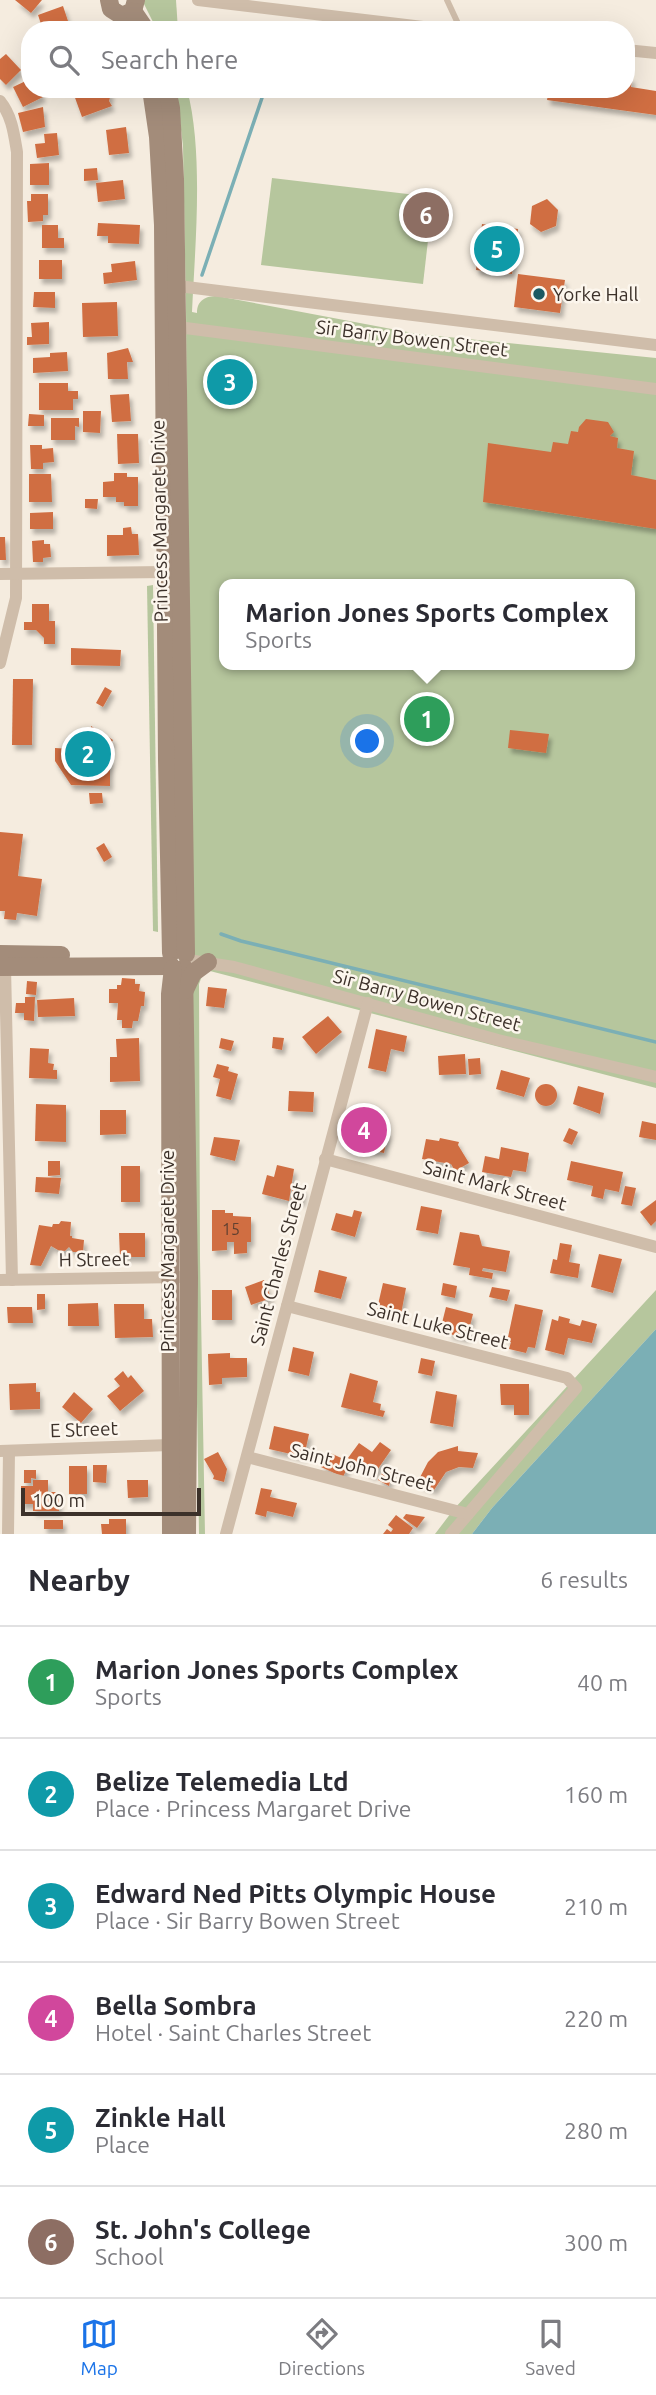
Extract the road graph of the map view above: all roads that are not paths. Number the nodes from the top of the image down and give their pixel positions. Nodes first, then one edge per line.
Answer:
1 (198, 0) edge
2 (447, 0) edge
3 (110, 4) edge
4 (138, 4) edge
5 (284, 5) edge
6 (121, 21) edge
7 (143, 21) edge
8 (389, 21) edge
9 (457, 21) edge
10 (635, 51) edge
11 (656, 53) edge
12 (152, 98) edge
13 (168, 98) edge
14 (0, 101) edge
15 (169, 285) junction
16 (170, 326) junction
17 (656, 345) edge
18 (656, 389) edge
19 (165, 572) junction
20 (0, 574) edge
21 (16, 574) junction
22 (0, 663) edge
23 (178, 960) junction
24 (208, 962) junction
25 (2, 963) edge
26 (186, 990) junction
27 (368, 1003) junction
28 (656, 1077) edge
29 (4, 1092) edge
30 (325, 1159) junction
31 (656, 1247) edge
32 (181, 1278) junction
33 (6, 1280) edge
34 (286, 1306) junction
35 (170, 1445) junction
36 (4, 1451) edge
37 (247, 1457) junction
38 (467, 1514) junction
39 (8, 1534) edge
40 (171, 1534) edge
41 (187, 1534) edge
42 (226, 1534) edge
43 (451, 1534) edge

1 - 5 street
2 - 9 lane
3 - 4 main road
3 - 6 main road
4 - 7 main road
5 - 8 street
10 - 11 street
12 - 15 main road, Princess Margaret Drive
13 - 15 main road, Princess Margaret Drive
14 - 21 street
15 - 16 main road, Princess Margaret Drive
15 - 17 street
16 - 18 street, Sir Barry Bowen Street
16 - 19 main road, Princess Margaret Drive
16 - 23 main road, Princess Margaret Drive
19 - 21 street
19 - 23 main road, Princess Margaret Drive
20 - 21 street
21 - 22 street
23 - 24 street, Sir Barry Bowen Street
23 - 25 main road
23 - 26 main road, Princess Margaret Drive
23 - 32 main road, Princess Margaret Drive
24 - 26 main road
24 - 27 street, Sir Barry Bowen Street
25 - 29 street
26 - 32 main road, Princess Margaret Drive
27 - 28 street, Sir Barry Bowen Street
27 - 30 street, Saint Charles Street
29 - 33 street
30 - 31 street, Saint Mark Street
30 - 34 street, Saint Charles Street
32 - 33 street, H Street
32 - 35 main road, Princess Margaret Drive
32 - 41 main road, Princess Margaret Drive
34 - 37 street, Saint Charles Street
34 - 38 street, Saint Luke Street
35 - 36 street, E Street
35 - 40 main road, Princess Margaret Drive
36 - 39 street
37 - 38 street, Saint John Street
37 - 42 street, Saint Charles Street
38 - 43 street

